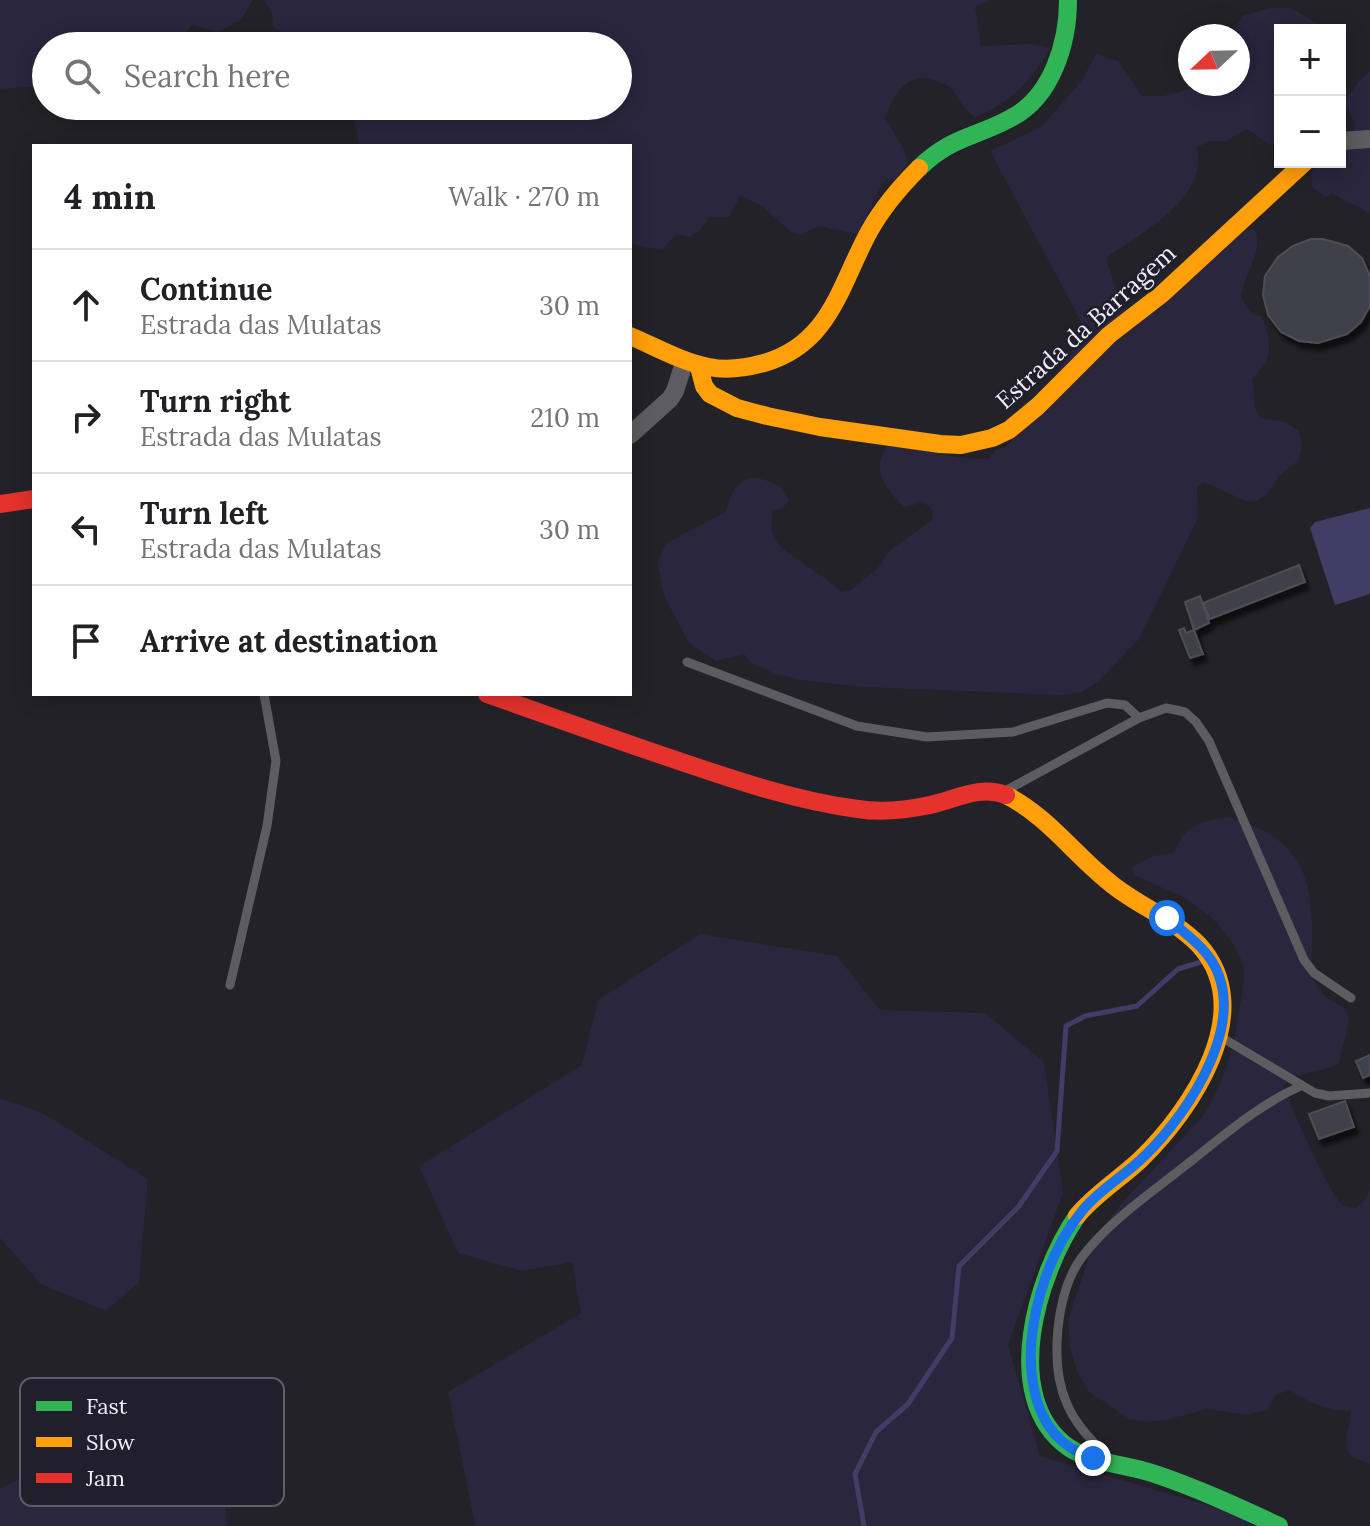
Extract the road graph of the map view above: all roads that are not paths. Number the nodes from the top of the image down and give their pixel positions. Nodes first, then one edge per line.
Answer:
1 (1068, 0) edge
2 (1370, 139) edge
3 (1346, 141) edge
4 (1298, 168) edge
5 (632, 337) edge
6 (692, 364) junction
7 (632, 433) edge
8 (32, 499) edge
9 (0, 504) edge
10 (687, 662) dead end
11 (264, 696) edge
12 (493, 696) edge
13 (1139, 718) junction
14 (1002, 793) junction
15 (230, 985) dead end
16 (1351, 998) dead end
17 (1220, 1036) junction
18 (1301, 1086) junction
19 (1370, 1093) edge
20 (1114, 1463) junction
21 (1279, 1526) edge

1 - 6 street
2 - 3 street
4 - 6 street, Estrada da Barragem
5 - 6 street
6 - 7 street
8 - 9 street
10 - 13 lane
11 - 15 lane
12 - 14 street
13 - 14 lane
13 - 16 lane
14 - 17 street
17 - 18 lane
17 - 20 street
18 - 19 lane
18 - 20 lane
20 - 21 street

